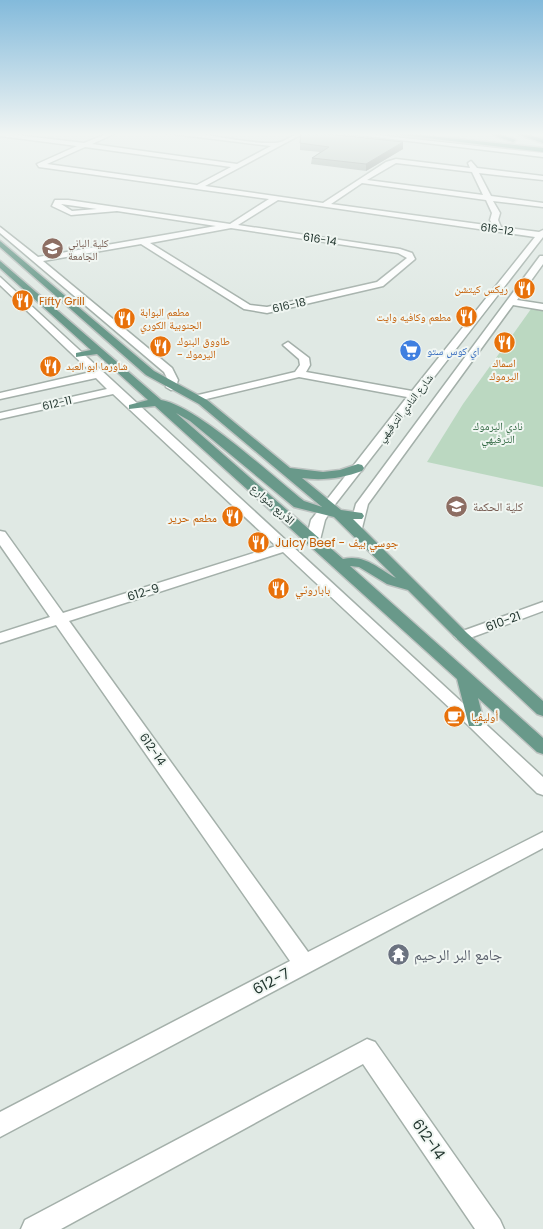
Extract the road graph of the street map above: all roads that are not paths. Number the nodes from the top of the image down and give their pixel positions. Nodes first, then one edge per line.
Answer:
1 (213, 190) edge
2 (346, 190) edge
3 (430, 190) edge
4 (484, 190) edge
5 (488, 198) junction
6 (275, 199) junction
7 (543, 205) edge
8 (323, 206) junction
9 (120, 209) junction
10 (231, 226) junction
11 (0, 229) edge
12 (498, 229) junction
13 (542, 234) edge
14 (142, 241) junction
15 (0, 243) edge
16 (409, 255) joint
17 (36, 260) junction
18 (542, 261) edge
19 (0, 264) edge
20 (0, 280) edge
21 (520, 299) junction
22 (543, 299) edge
23 (543, 306) edge
24 (288, 345) dead end
25 (98, 351) junction
26 (80, 355) junction
27 (98, 374) junction
28 (299, 374) junction
29 (171, 386) junction
30 (115, 390) junction
31 (0, 396) edge
32 (414, 396) junction
33 (198, 398) junction
34 (155, 401) junction
35 (133, 407) junction
36 (0, 416) edge
37 (358, 468) junction
38 (287, 470) junction
39 (311, 491) junction
40 (290, 498) junction
41 (325, 509) junction
42 (340, 515) junction
43 (357, 516) junction
44 (356, 529) junction
45 (0, 535) edge
46 (313, 540) junction
47 (286, 547) junction
48 (339, 566) junction
49 (413, 586) junction
50 (543, 606) edge
51 (60, 618) junction
52 (462, 636) junction
53 (0, 638) edge
54 (465, 679) junction
55 (543, 710) edge
56 (475, 722) junction
57 (543, 748) edge
58 (543, 788) edge
59 (543, 840) edge
60 (304, 964) junction
61 (0, 1125) edge
62 (34, 1229) edge
63 (491, 1229) edge

1 - 6 street, 616-12
2 - 8 street
3 - 5 street
4 - 5 street
5 - 7 street
5 - 12 street
6 - 8 street, 616-12
6 - 10 street
8 - 12 street, 616-12
9 - 9 street
9 - 10 street, 616-14
10 - 14 street
10 - 16 street, 616-14
11 - 17 street
12 - 13 street, 616-12
13 - 32 street, شارع النادي الترفيهي
14 - 16 street, 616-18
14 - 17 street
15 - 29 main road
17 - 29 street
18 - 21 street, شارع النادي الترفيهي
19 - 25 main road, الأربع شوارع
20 - 26 street
21 - 22 street
21 - 23 street
21 - 43 street, شارع النادي الترفيهي
24 - 28 street
25 - 26 main road
25 - 34 main road, الأربع شوارع
26 - 27 street
27 - 30 street
27 - 31 street, 612-11
28 - 32 street
28 - 33 street
29 - 33 main road
30 - 35 street
30 - 36 street, 612-11
32 - 37 street, شارع النادي الترفيهي
33 - 38 main road
34 - 35 main road
34 - 40 main road
34 - 46 main road, الأربع شوارع
35 - 47 street
37 - 38 main road
37 - 41 street, شارع النادي الترفيهي
38 - 39 main road
39 - 40 main road
39 - 41 main road
40 - 41 main road
41 - 42 main road
41 - 46 street, شارع النادي الترفيهي
42 - 43 main road
42 - 44 main road
43 - 44 street, شارع النادي الترفيهي
44 - 49 main road
45 - 51 street, 612-14
46 - 48 main road, الأربع شوارع
47 - 51 street, 612-9
47 - 56 street
48 - 49 main road
48 - 54 main road, الأربع شوارع
49 - 52 main road
50 - 52 street, 610-21
51 - 53 street, 612-9
51 - 60 street, 612-14
52 - 55 main road
54 - 56 main road
54 - 57 main road, الأربع شوارع
56 - 58 street
59 - 60 street, 612-7
60 - 61 street, 612-7
62 - 63 street, 612-14

